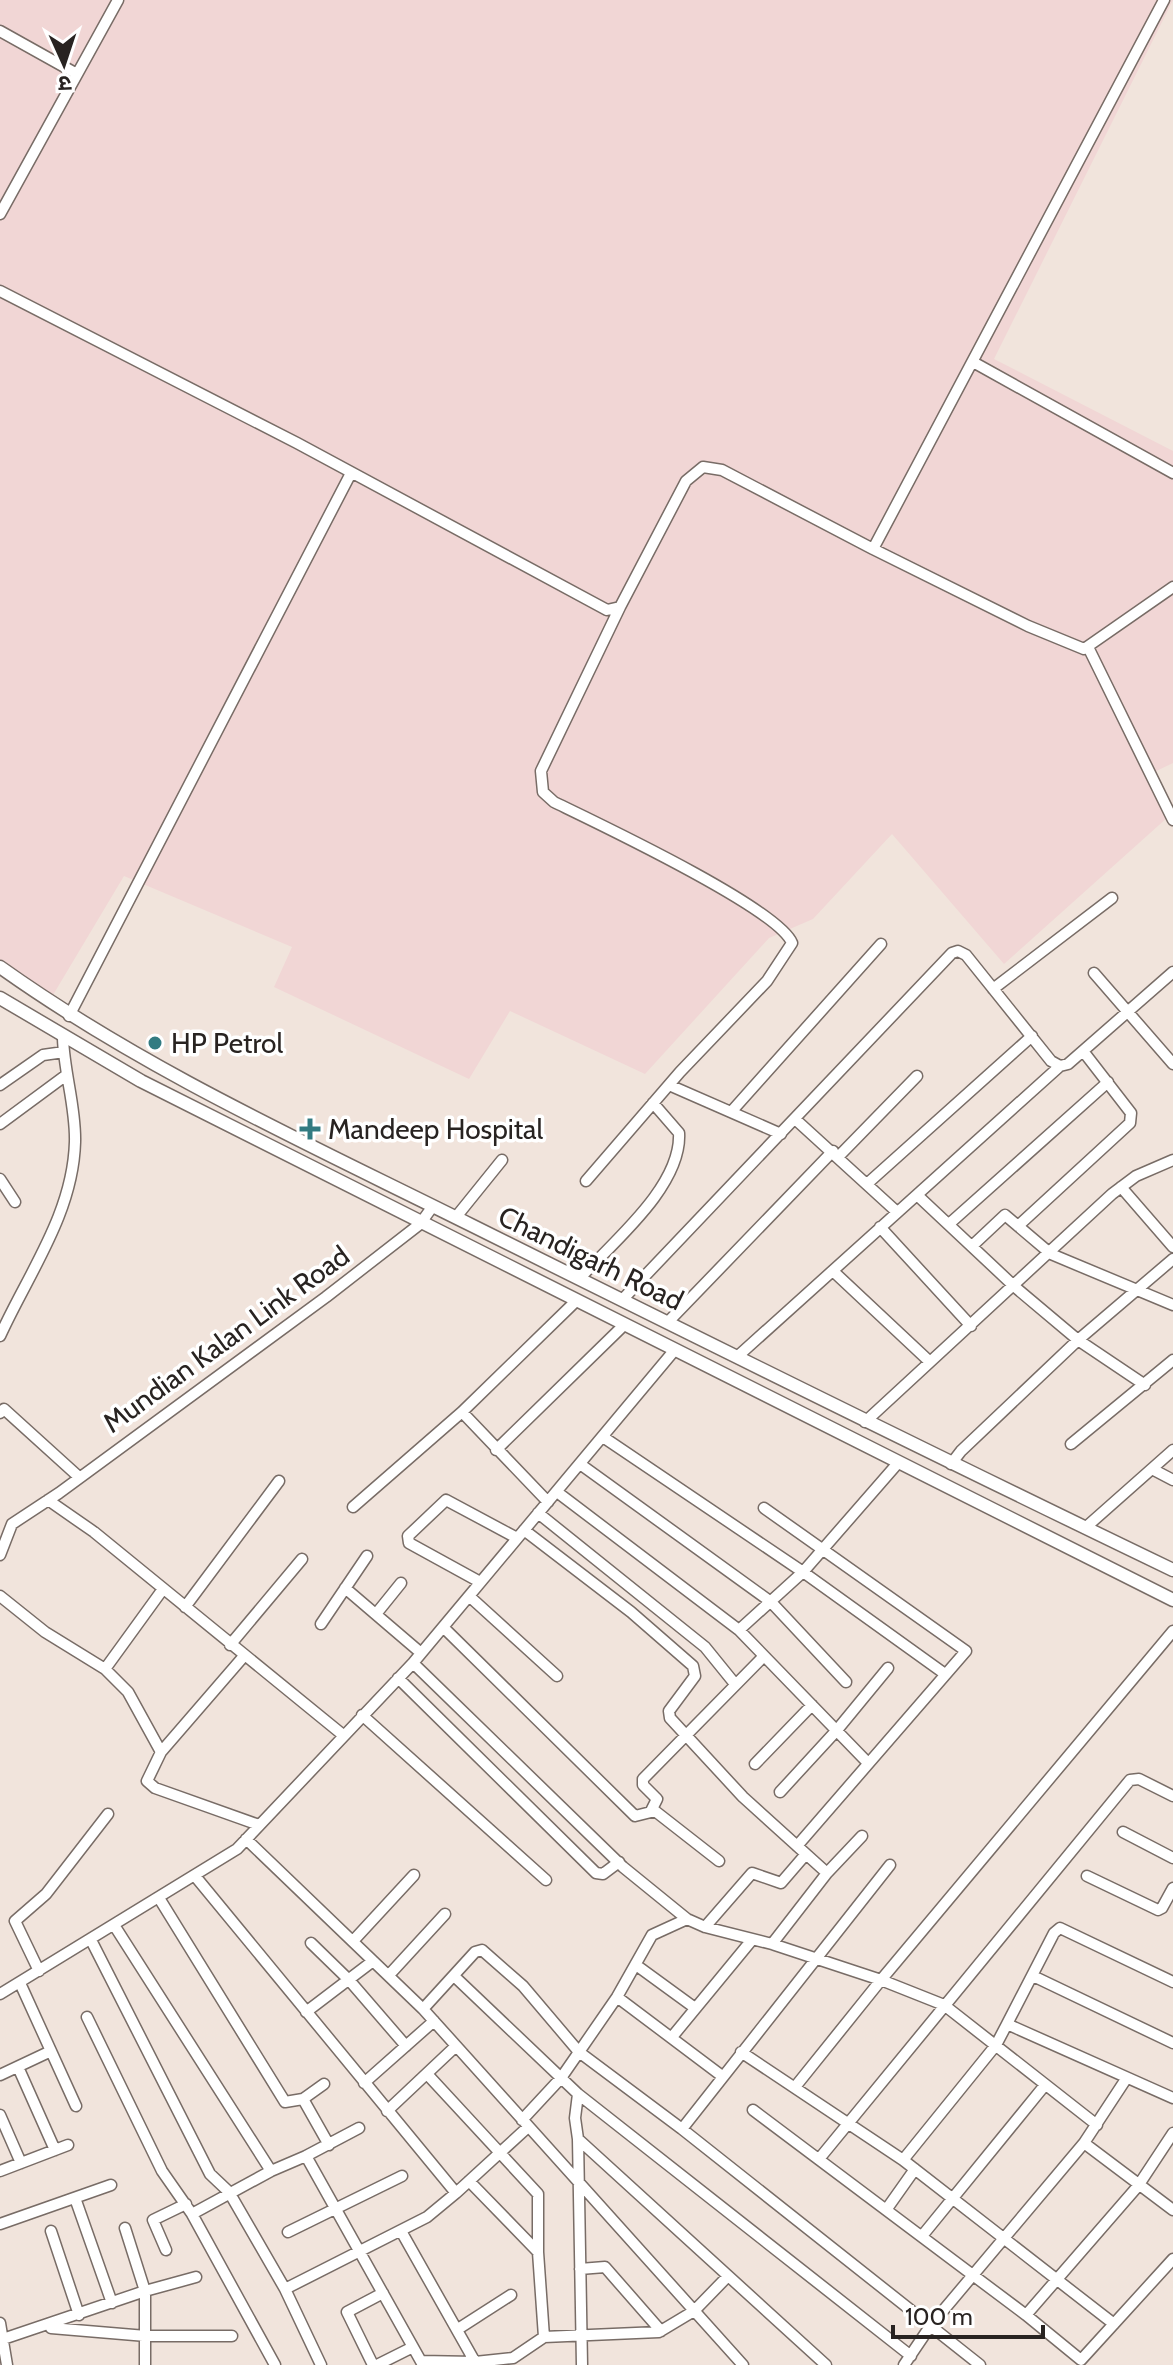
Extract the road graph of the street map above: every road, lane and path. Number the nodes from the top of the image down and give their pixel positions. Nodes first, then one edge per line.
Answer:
1 (118, 0) edge
2 (1164, 0) edge
3 (0, 31) edge
4 (77, 74) junction
5 (0, 214) edge
6 (0, 291) edge
7 (973, 362) junction
8 (1173, 473) edge
9 (350, 475) junction
10 (873, 549) junction
11 (1173, 587) edge
12 (620, 607) junction
13 (1089, 649) junction
14 (1173, 820) edge
15 (1112, 898) dead end
16 (881, 944) dead end
17 (0, 967) edge
18 (1094, 973) dead end
19 (1171, 977) edge
20 (993, 989) junction
21 (0, 998) edge
22 (1127, 1011) junction
23 (69, 1016) junction
24 (1032, 1036) junction
25 (63, 1038) junction
26 (1083, 1051) junction
27 (64, 1052) junction
28 (1173, 1064) edge
29 (1060, 1066) junction
30 (65, 1076) junction
31 (917, 1076) dead end
32 (1108, 1082) junction
33 (0, 1085) edge
34 (669, 1085) junction
35 (653, 1103) junction
36 (731, 1112) junction
37 (795, 1119) junction
38 (0, 1124) edge
39 (781, 1134) junction
40 (836, 1153) junction
41 (502, 1160) dead end
42 (1173, 1160) edge
43 (0, 1179) edge
44 (586, 1181) dead end
45 (868, 1183) junction
46 (1121, 1187) junction
47 (917, 1195) junction
48 (15, 1202) dead end
49 (433, 1206) junction
50 (897, 1212) junction
51 (456, 1217) junction
52 (420, 1224) junction
53 (949, 1224) junction
54 (1018, 1226) junction
55 (880, 1227) junction
56 (972, 1246) junction
57 (1173, 1247) edge
58 (1051, 1254) junction
59 (1173, 1259) edge
60 (834, 1272) junction
61 (579, 1279) junction
62 (1015, 1287) junction
63 (1136, 1289) junction
64 (622, 1300) junction
65 (575, 1302) junction
66 (1173, 1305) edge
67 (668, 1322) junction
68 (623, 1326) junction
69 (971, 1326) junction
70 (0, 1336) edge
71 (1078, 1340) junction
72 (673, 1352) junction
73 (738, 1356) junction
74 (1173, 1360) edge
75 (930, 1362) junction
76 (1145, 1385) junction
77 (1, 1408) edge
78 (462, 1412) junction
79 (865, 1422) junction
80 (603, 1437) junction
81 (1071, 1444) dead end
82 (496, 1450) junction
83 (1173, 1450) edge
84 (898, 1463) junction
85 (580, 1464) junction
86 (951, 1464) junction
87 (1152, 1469) junction
88 (79, 1477) junction
89 (1173, 1480) edge
90 (279, 1481) dead end
91 (557, 1492) junction
92 (48, 1500) junction
93 (548, 1502) junction
94 (353, 1507) dead end
95 (764, 1508) dead end
96 (538, 1513) junction
97 (1085, 1528) junction
98 (521, 1534) junction
99 (821, 1550) junction
100 (0, 1555) edge
101 (367, 1556) dead end
102 (302, 1559) dead end
103 (1173, 1570) edge
104 (803, 1572) junction
105 (480, 1582) junction
106 (401, 1583) dead end
107 (345, 1588) junction
108 (163, 1589) junction
109 (0, 1596) edge
110 (469, 1596) junction
111 (1173, 1600) edge
112 (771, 1602) junction
113 (185, 1607) junction
114 (376, 1614) junction
115 (321, 1624) dead end
116 (443, 1627) junction
117 (739, 1630) junction
118 (1173, 1631) edge
119 (230, 1645) junction
120 (421, 1653) junction
121 (244, 1656) junction
122 (764, 1656) junction
123 (413, 1663) junction
124 (888, 1668) dead end
125 (105, 1669) junction
126 (945, 1674) junction
127 (557, 1676) dead end
128 (398, 1678) junction
129 (846, 1682) dead end
130 (735, 1684) junction
131 (812, 1705) junction
132 (362, 1715) junction
133 (837, 1730) junction
134 (685, 1734) junction
135 (343, 1735) junction
136 (161, 1752) junction
137 (868, 1763) junction
138 (755, 1764) dead end
139 (780, 1792) dead end
140 (1173, 1796) edge
141 (651, 1811) junction
142 (108, 1814) dead end
143 (259, 1825) junction
144 (1123, 1832) dead end
145 (862, 1836) dead end
146 (246, 1839) junction
147 (797, 1846) junction
148 (806, 1854) junction
149 (1173, 1858) edge
150 (719, 1861) dead end
151 (619, 1862) junction
152 (890, 1865) dead end
153 (827, 1873) junction
154 (414, 1875) dead end
155 (195, 1876) junction
156 (1087, 1876) dead end
157 (546, 1880) dead end
158 (1173, 1888) edge
159 (159, 1898) junction
160 (445, 1914) dead end
161 (687, 1919) junction
162 (114, 1925) junction
163 (705, 1927) junction
164 (91, 1940) junction
165 (353, 1941) junction
166 (751, 1941) junction
167 (311, 1943) dead end
168 (772, 1944) junction
169 (817, 1959) junction
170 (373, 1961) junction
171 (636, 1965) junction
172 (39, 1971) junction
173 (389, 1975) junction
174 (454, 1976) junction
175 (1033, 1976) junction
176 (349, 1980) junction
177 (881, 1980) junction
178 (1173, 1982) edge
179 (20, 1983) junction
180 (0, 1994) edge
181 (617, 1997) junction
182 (944, 2005) junction
183 (695, 2008) junction
184 (423, 2009) junction
185 (306, 2012) junction
186 (87, 2017) dead end
187 (434, 2021) junction
188 (1007, 2024) junction
189 (672, 2037) junction
190 (1173, 2043) edge
191 (996, 2045) junction
192 (406, 2046) junction
193 (456, 2046) junction
194 (51, 2051) junction
195 (579, 2052) junction
196 (741, 2052) junction
197 (18, 2067) junction
198 (427, 2074) junction
199 (0, 2075) edge
200 (722, 2076) junction
201 (561, 2078) junction
202 (1126, 2079) junction
203 (364, 2083) junction
204 (324, 2084) dead end
205 (1045, 2085) junction
206 (795, 2087) junction
207 (578, 2094) junction
208 (1173, 2098) edge
209 (303, 2099) junction
210 (76, 2106) dead end
211 (753, 2110) dead end
212 (387, 2111) junction
213 (0, 2115) edge
214 (525, 2124) junction
215 (849, 2124) junction
216 (1097, 2125) junction
217 (359, 2128) dead end
218 (682, 2129) junction
219 (1173, 2133) edge
220 (578, 2139) junction
221 (1084, 2143) junction
222 (68, 2145) dead end
223 (329, 2145) junction
224 (1170, 2145) edge
225 (55, 2150) junction
226 (500, 2152) junction
227 (306, 2156) junction
228 (819, 2159) junction
229 (903, 2160) junction
230 (21, 2163) junction
231 (915, 2169) junction
232 (0, 2171) edge
233 (271, 2171) junction
234 (402, 2176) dead end
235 (469, 2181) junction
236 (579, 2183) junction
237 (111, 2185) dead end
238 (1138, 2186) junction
239 (229, 2192) junction
240 (456, 2193) junction
241 (952, 2197) junction
242 (75, 2198) junction
243 (334, 2207) junction
244 (189, 2209) junction
245 (886, 2210) junction
246 (1173, 2210) edge
247 (0, 2224) edge
248 (125, 2228) dead end
249 (51, 2231) dead end
250 (401, 2231) junction
251 (288, 2232) dead end
252 (922, 2236) junction
253 (1006, 2237) junction
254 (166, 2250) dead end
255 (359, 2251) junction
256 (538, 2252) junction
257 (1173, 2259) edge
258 (580, 2269) junction
259 (728, 2276) junction
260 (196, 2277) dead end
261 (972, 2278) junction
262 (1058, 2278) junction
263 (285, 2289) junction
264 (145, 2291) junction
265 (383, 2293) junction
266 (511, 2295) dead end
267 (112, 2303) junction
268 (694, 2311) junction
269 (79, 2315) junction
270 (1026, 2315) junction
271 (0, 2323) edge
272 (1114, 2324) junction
273 (931, 2325) junction
274 (45, 2328) junction
275 (458, 2329) junction
276 (661, 2331) junction
277 (146, 2336) junction
278 (232, 2336) dead end
279 (544, 2337) junction
280 (582, 2337) junction
281 (3, 2339) junction
282 (413, 2347) junction
283 (908, 2361) edge
284 (475, 2362) junction
285 (514, 2362) edge
286 (1078, 2362) edge
287 (422, 2363) edge
288 (7, 2365) edge
289 (145, 2365) edge
290 (275, 2365) edge
291 (321, 2365) edge
292 (375, 2365) edge
293 (582, 2365) edge
294 (743, 2365) edge
295 (826, 2365) edge
296 (980, 2365) edge

1 - 4 street
2 - 7 street
3 - 4 street
4 - 5 street
6 - 9 street
7 - 8 street
7 - 10 street
9 - 12 street
9 - 23 street
10 - 12 street
10 - 13 street
11 - 13 street
12 - 34 street
13 - 14 street
15 - 20 street
16 - 36 street
17 - 23 main road, Chandigarh Road
18 - 22 street
19 - 22 street
20 - 24 street
20 - 37 street
21 - 25 main road, Chandigarh Road
22 - 26 street
22 - 28 street
23 - 49 main road, Chandigarh Road
24 - 29 street
24 - 45 street
25 - 27 street
25 - 52 main road, Chandigarh Road
26 - 29 street
26 - 32 street
27 - 30 street
27 - 33 street
29 - 47 street
30 - 38 street
30 - 70 street
31 - 40 street
32 - 53 street
32 - 54 street
34 - 35 street
34 - 36 street
35 - 44 street
35 - 61 street
36 - 39 street
37 - 39 street
37 - 40 street
39 - 64 street
40 - 45 street
40 - 67 street
41 - 51 street
42 - 46 street
43 - 48 street
45 - 50 street
46 - 57 street
46 - 58 street
47 - 50 street
47 - 53 street
49 - 51 main road, Chandigarh Road
49 - 52 street, Mundian Kalan Link Road
50 - 55 street
51 - 61 main road, Chandigarh Road
52 - 65 main road, Chandigarh Road
52 - 88 street, Mundian Kalan Link Road
53 - 56 street
54 - 56 street
54 - 58 street
55 - 60 street
55 - 69 street
56 - 62 street
58 - 62 street
58 - 63 street
59 - 63 street
60 - 73 street
60 - 75 street
61 - 64 main road, Chandigarh Road
62 - 69 street
62 - 71 street
63 - 66 street
63 - 71 street
64 - 67 main road, Chandigarh Road
65 - 68 main road, Chandigarh Road
65 - 78 street
67 - 73 main road, Chandigarh Road
68 - 72 main road, Chandigarh Road
68 - 82 street
69 - 75 street
71 - 76 street
71 - 86 street
72 - 80 street
72 - 84 main road, Chandigarh Road
73 - 79 main road, Chandigarh Road
74 - 76 street
75 - 79 street
76 - 81 street
77 - 88 street
78 - 82 street
78 - 94 street
79 - 86 main road, Chandigarh Road
80 - 85 street
80 - 104 street
82 - 93 street
83 - 87 street
84 - 99 street
84 - 111 main road, Chandigarh Road
85 - 91 street
85 - 112 street
86 - 97 main road, Chandigarh Road
87 - 89 street
87 - 97 street
88 - 92 street, Mundian Kalan Link Road
90 - 113 street
91 - 93 street
91 - 117 street
92 - 100 street, Mundian Kalan Link Road
92 - 108 street
93 - 96 street
95 - 99 street
96 - 98 street
96 - 130 street
97 - 103 main road, Chandigarh Road
98 - 105 street
98 - 105 street
98 - 134 street
99 - 104 street
99 - 126 street
101 - 107 street
102 - 119 street
104 - 112 street
104 - 126 street
105 - 110 street
106 - 114 street
107 - 114 street
107 - 115 street
108 - 113 street
108 - 125 street
109 - 125 street
110 - 116 street
110 - 127 street
112 - 117 street
112 - 129 street
113 - 119 street
114 - 120 street
116 - 120 street
116 - 141 street
117 - 122 street
118 - 177 street
119 - 121 street
120 - 123 street
121 - 135 street
121 - 136 street
122 - 130 street
122 - 131 street
123 - 128 street
123 - 151 street
124 - 133 street
125 - 136 street
126 - 137 street
128 - 132 street
128 - 151 street
130 - 134 street
131 - 133 street
131 - 138 street
132 - 135 street
132 - 157 street
133 - 137 street
133 - 139 street
134 - 141 street
134 - 147 street
135 - 143 street
136 - 143 street
137 - 147 street
140 - 182 street
141 - 150 street
142 - 172 street
143 - 146 street
144 - 149 street
145 - 153 street
146 - 155 street
146 - 165 street
147 - 148 street
148 - 153 street
148 - 163 street
151 - 161 street
152 - 169 street
153 - 168 street
154 - 165 street
155 - 159 street
155 - 185 street
156 - 158 street
159 - 162 street
159 - 209 street
160 - 173 street
161 - 163 street
161 - 171 street
162 - 164 street
162 - 233 street
163 - 166 street
164 - 172 street
164 - 239 street
165 - 170 street
166 - 168 street
166 - 183 street
167 - 176 street
168 - 169 street
169 - 177 street
169 - 196 street
170 - 173 street
170 - 176 street
171 - 181 street
171 - 183 street
172 - 179 street
173 - 184 street
174 - 184 street
174 - 195 street
174 - 201 street
175 - 178 street
175 - 188 street
175 - 190 street
176 - 185 street
176 - 192 street
177 - 182 street
177 - 206 street
179 - 180 street
179 - 194 street
181 - 189 street
181 - 195 street
182 - 191 street
182 - 215 street
183 - 189 street
184 - 187 street
185 - 203 street
186 - 244 street
187 - 192 street
187 - 193 street
188 - 191 street
188 - 202 street
189 - 200 street
191 - 205 street
191 - 229 street
192 - 203 street
193 - 198 street
193 - 214 street
194 - 197 street
194 - 210 street
195 - 201 street
195 - 218 street
196 - 200 street
196 - 206 street
197 - 199 street
197 - 225 street
198 - 212 street
198 - 226 street
200 - 218 street
201 - 207 street
201 - 214 street
202 - 208 street
202 - 216 street
203 - 212 street
204 - 209 street
205 - 216 street
205 - 241 street
206 - 215 street
207 - 220 street
207 - 283 street
209 - 223 street
211 - 228 street
212 - 240 street
213 - 230 street
214 - 226 street
214 - 236 street
215 - 228 street
215 - 229 street
216 - 221 street
217 - 223 street
218 - 273 street
219 - 224 street
220 - 236 street
220 - 259 street
221 - 238 street
221 - 253 street
222 - 225 street
223 - 227 street
224 - 238 street
225 - 230 street
226 - 235 street
226 - 256 street
227 - 233 street
227 - 243 street
228 - 245 street
229 - 231 street
230 - 232 street
231 - 241 street
231 - 245 street
233 - 239 street
234 - 243 street
235 - 240 street
235 - 256 street
236 - 258 street
236 - 268 street
237 - 242 street
238 - 246 street
238 - 262 street
239 - 244 street
239 - 263 street
240 - 250 street
241 - 252 street
241 - 253 street
242 - 247 street
242 - 267 street
243 - 251 street
243 - 255 street
244 - 254 street
244 - 290 street
245 - 252 street
248 - 264 street
249 - 269 street
250 - 255 street
250 - 275 street
252 - 261 street
253 - 261 street
253 - 262 street
255 - 263 street
255 - 265 street
256 - 279 street
257 - 272 street
258 - 276 street
258 - 280 street
259 - 268 street
259 - 295 street
260 - 264 street
261 - 270 street
261 - 273 street
262 - 270 street
262 - 272 street
263 - 291 street
264 - 267 street
264 - 277 street
265 - 282 street
265 - 292 street
266 - 275 street
267 - 269 street
268 - 276 street
268 - 294 street
269 - 274 street
270 - 286 street
271 - 281 street
272 - 286 street
273 - 283 street
273 - 296 street
274 - 277 street
274 - 281 street
275 - 284 street
276 - 280 street
277 - 278 street
277 - 289 street
279 - 280 street
279 - 285 street
280 - 293 street
281 - 288 street
282 - 287 street
282 - 292 street
284 - 285 street
284 - 287 street

